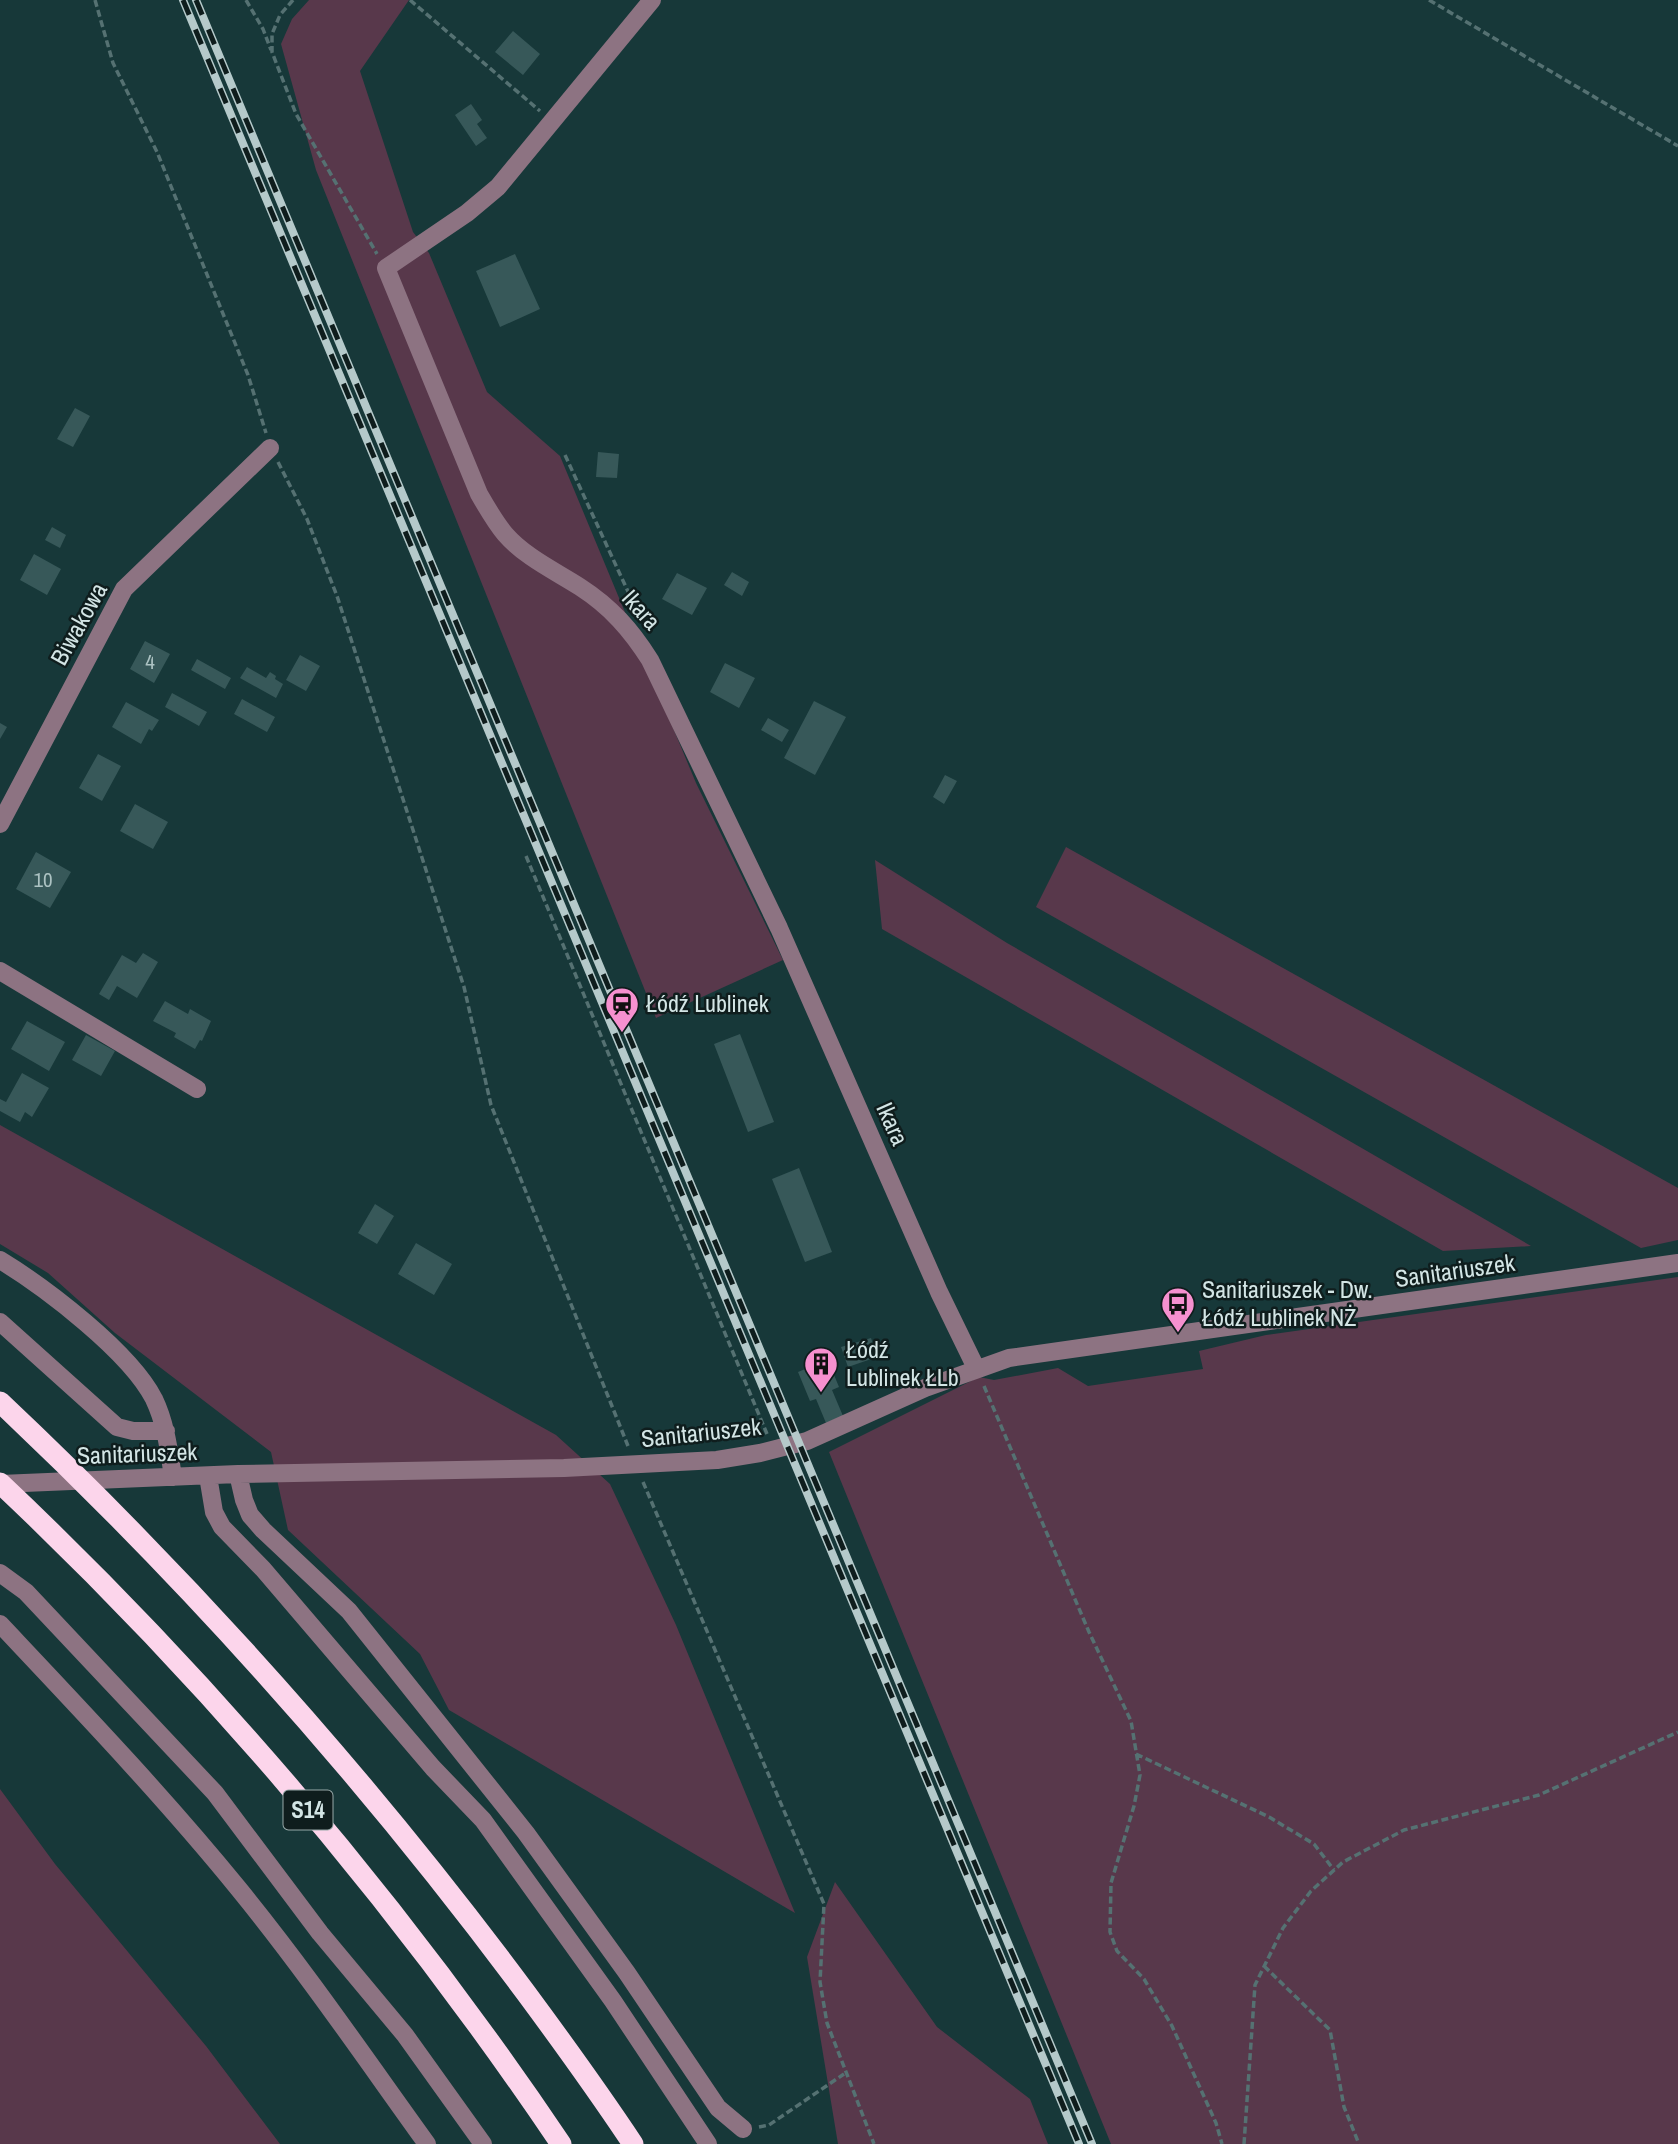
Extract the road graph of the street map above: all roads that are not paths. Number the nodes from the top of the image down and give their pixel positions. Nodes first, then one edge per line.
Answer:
1 (652, 0) edge
2 (270, 448) road end
3 (0, 824) edge
4 (0, 971) edge
5 (197, 1089) dead end
6 (0, 1260) edge
7 (1678, 1263) edge
8 (0, 1322) edge
9 (976, 1368) junction
10 (0, 1402) edge
11 (166, 1431) junction
12 (239, 1474) junction
13 (208, 1476) junction
14 (173, 1477) junction
15 (0, 1483) edge
16 (0, 1573) edge
17 (0, 1623) edge
18 (743, 2129) road end
19 (427, 2144) edge
20 (483, 2144) edge
21 (561, 2144) edge
22 (633, 2144) edge
23 (708, 2144) edge

1 - 9 street, Ikara
2 - 3 street, Biwakowa
4 - 5 street
6 - 11 street
7 - 9 street, Sanitariuszek
8 - 11 street
9 - 12 street, Sanitariuszek
10 - 22 highway, S14
11 - 14 street
12 - 13 street, Sanitariuszek
12 - 18 street
13 - 14 street, Sanitariuszek
13 - 23 street
14 - 15 street, Sanitariuszek
15 - 21 highway, S14
16 - 20 street
17 - 19 street

